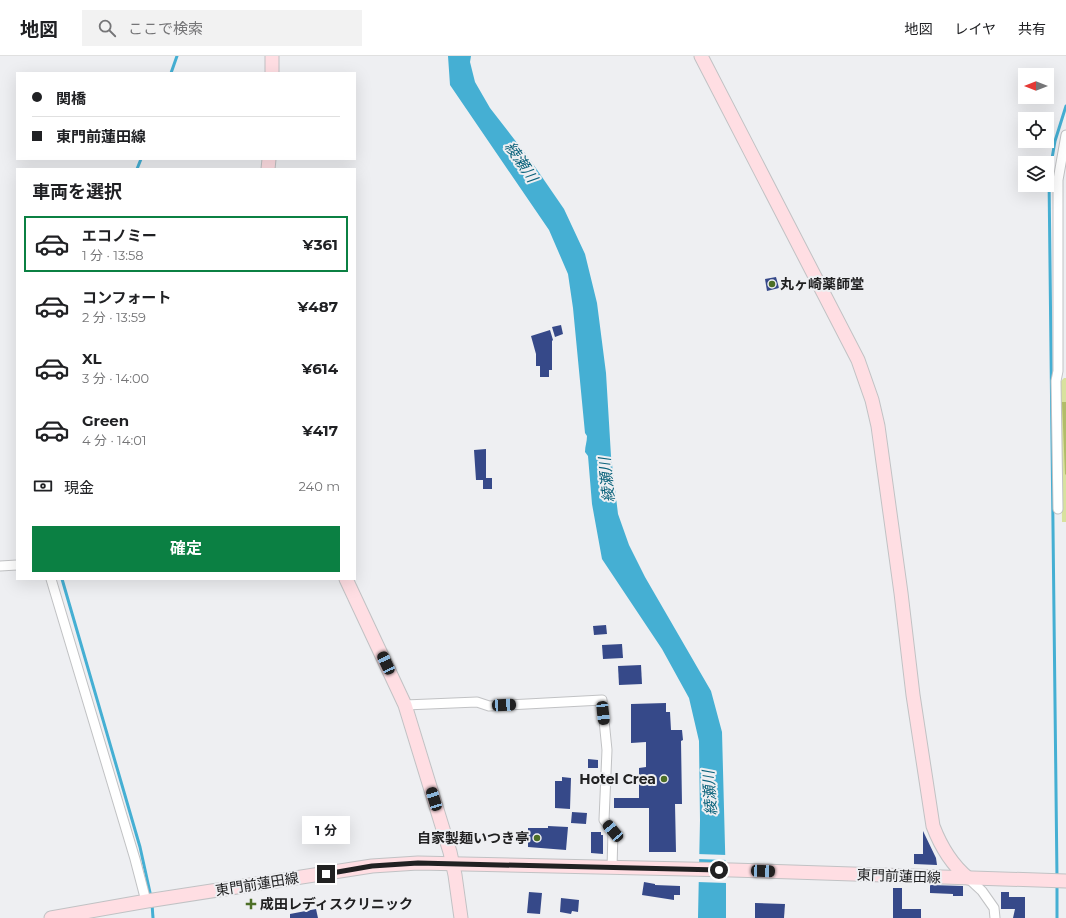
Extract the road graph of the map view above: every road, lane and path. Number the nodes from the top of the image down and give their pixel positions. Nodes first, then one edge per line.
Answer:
1 (272, 56) edge
2 (701, 56) edge
3 (272, 72) edge
4 (1066, 135) edge
5 (1062, 372) edge
6 (1058, 509) dead end
7 (16, 565) edge
8 (0, 566) edge
9 (50, 580) edge
10 (346, 580) edge
11 (405, 705) junction
12 (453, 863) junction
13 (612, 868) junction
14 (968, 878) junction
15 (1066, 881) edge
16 (151, 900) junction
17 (51, 918) edge
18 (461, 918) edge
19 (995, 918) edge

1 - 3 street
2 - 14 street
4 - 5 street
5 - 6 street
7 - 8 street
9 - 16 street
10 - 11 street
11 - 12 street
11 - 13 street
12 - 13 street, 東門前蓮田線
12 - 16 street, 東門前蓮田線
12 - 18 street
13 - 14 street, 東門前蓮田線
14 - 15 street, 東門前蓮田線
14 - 19 street
16 - 17 street, 東門前蓮田線

